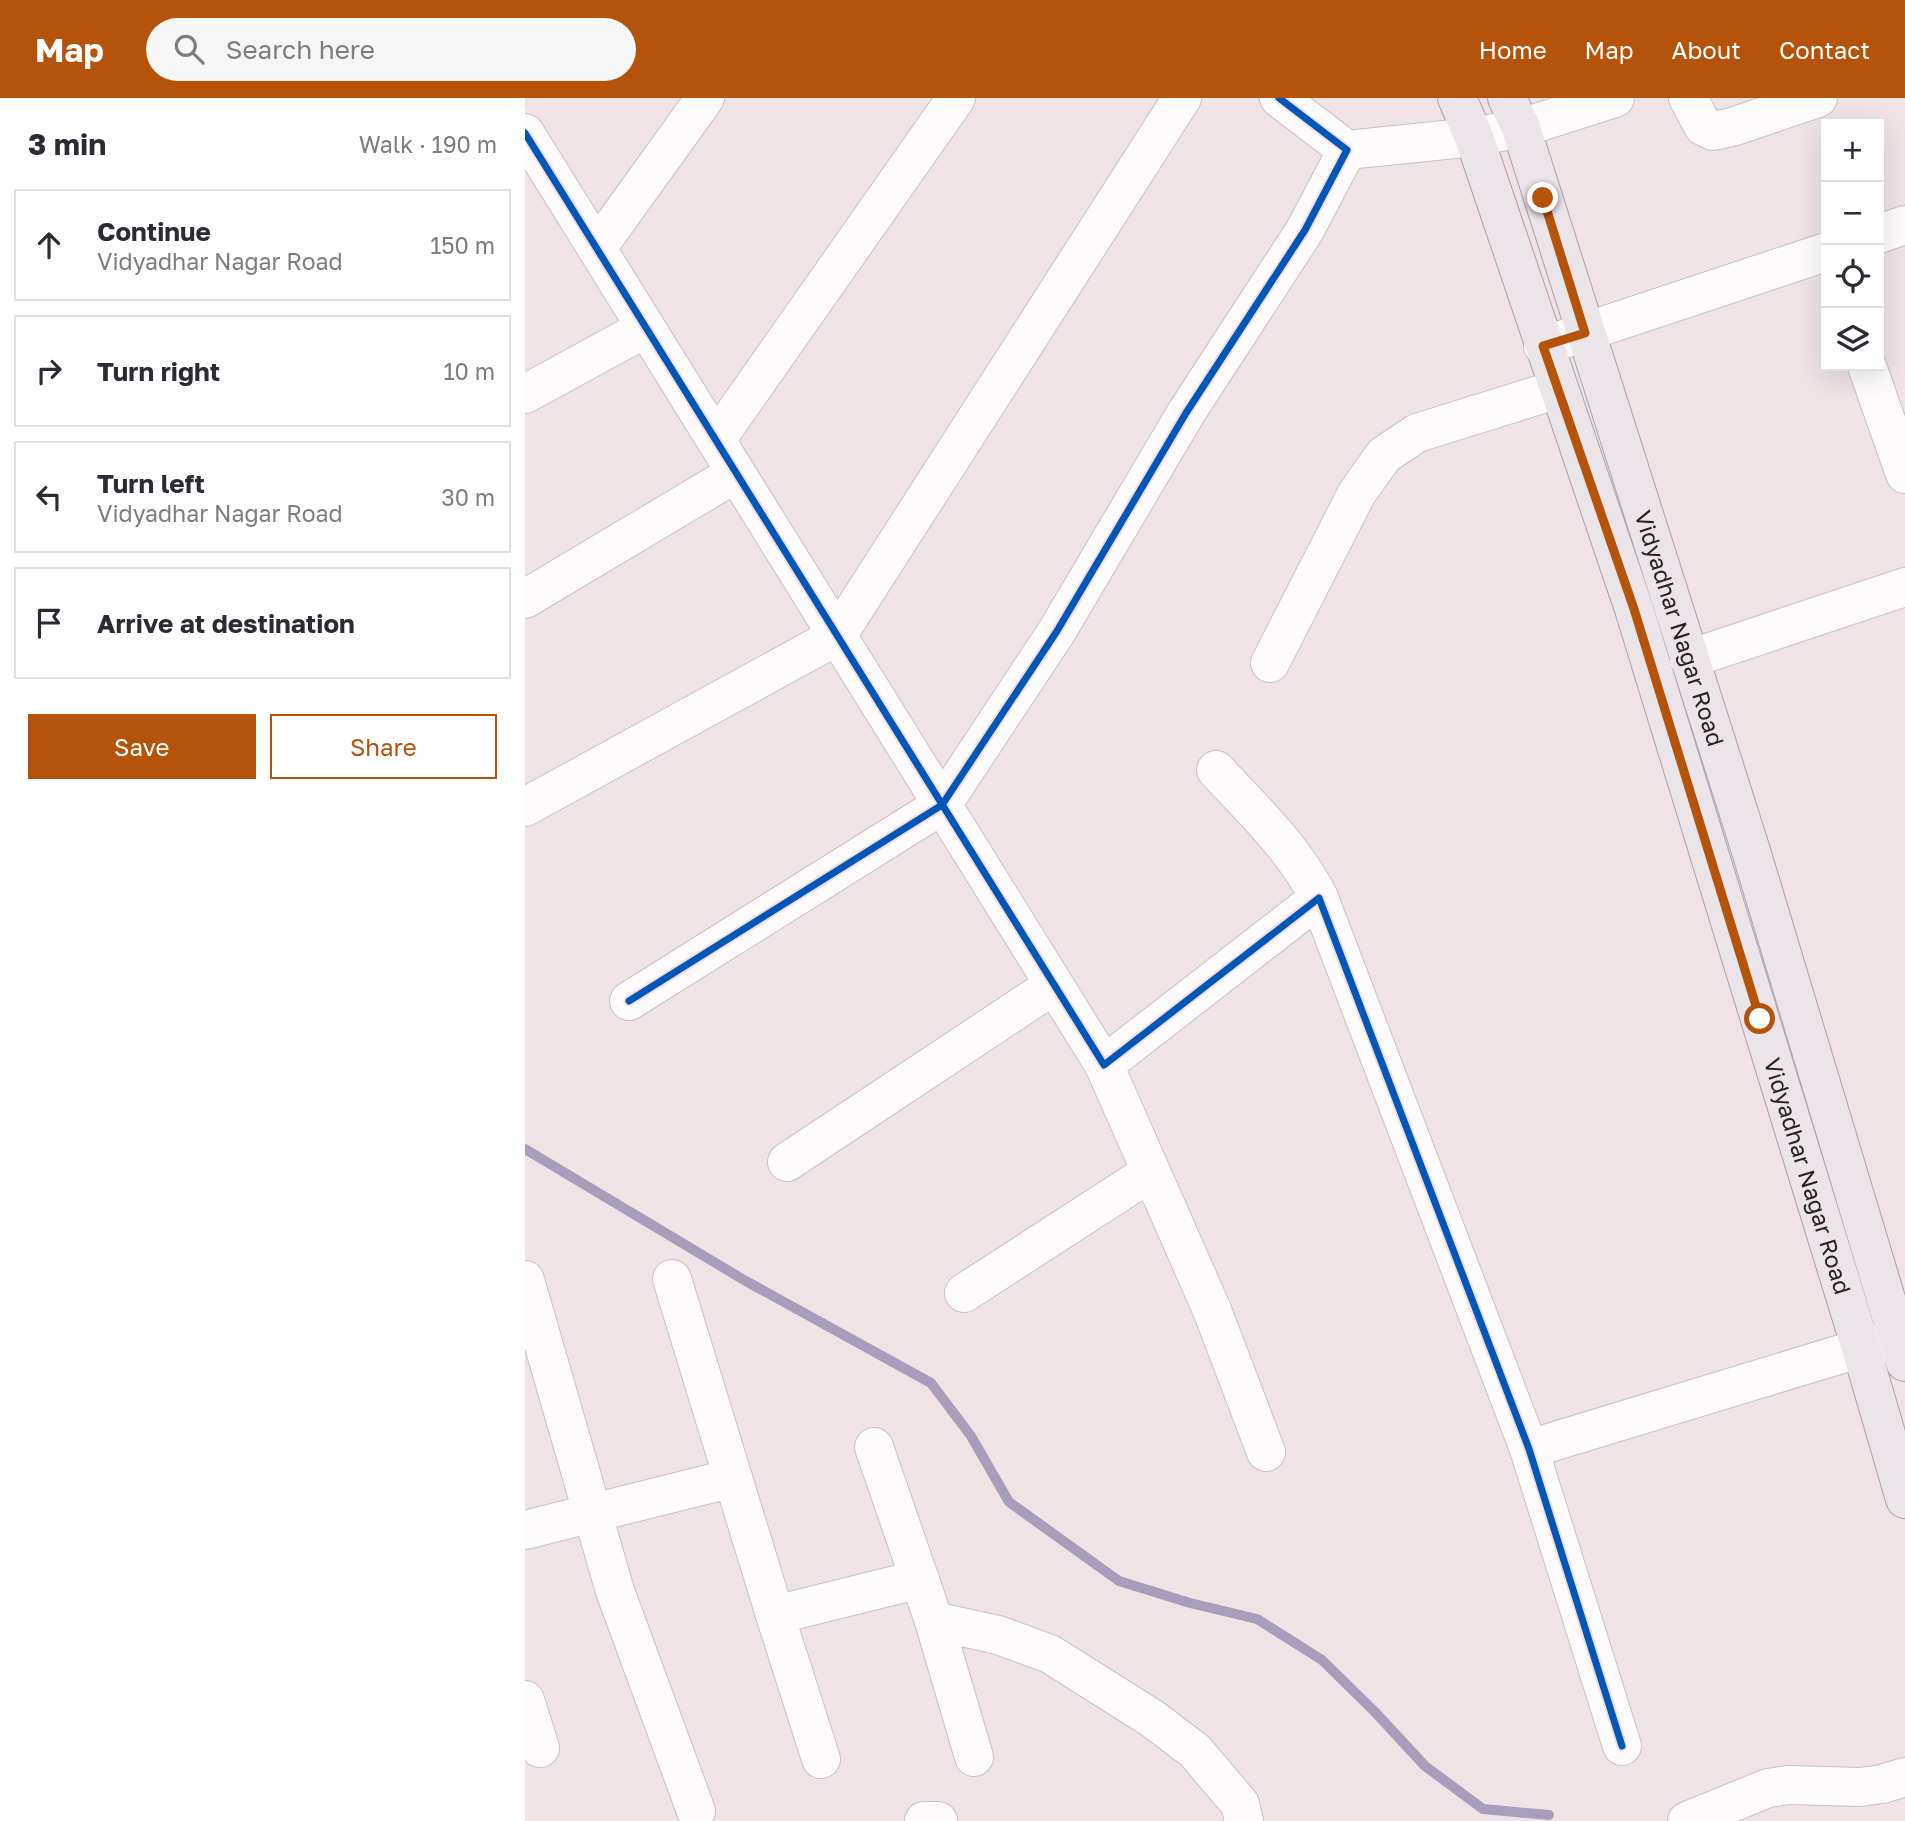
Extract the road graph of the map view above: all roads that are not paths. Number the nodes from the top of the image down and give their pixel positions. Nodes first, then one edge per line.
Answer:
1 (705, 98) edge
2 (956, 98) edge
3 (1182, 98) edge
4 (1279, 98) edge
5 (1457, 98) edge
6 (1615, 98) edge
7 (1688, 98) edge
8 (1818, 98) edge
9 (1514, 113) edge
10 (1473, 137) junction
11 (529, 149) edge
12 (1347, 150) junction
13 (1905, 225) edge
14 (1884, 232) edge
15 (597, 248) junction
16 (1821, 254) edge
17 (646, 328) junction
18 (1585, 333) junction
19 (1543, 346) junction
20 (1869, 371) edge
21 (1558, 389) junction
22 (525, 394) edge
23 (716, 440) junction
24 (736, 473) junction
25 (1905, 474) edge
26 (1905, 587) edge
27 (525, 599) edge
28 (837, 636) junction
29 (1689, 659) junction
30 (1270, 663) dead end
31 (1216, 770) dead end
32 (942, 805) junction
33 (525, 807) edge
34 (1319, 898) junction
35 (1054, 985) junction
36 (629, 1001) dead end
37 (1104, 1065) junction
38 (787, 1162) dead end
39 (1151, 1172) junction
40 (672, 1279) dead end
41 (525, 1280) edge
42 (964, 1293) dead end
43 (1903, 1347) edge
44 (1861, 1348) junction
45 (874, 1447) dead end
46 (1529, 1449) junction
47 (1266, 1452) dead end
48 (733, 1478) junction
49 (1905, 1499) edge
50 (593, 1513) junction
51 (525, 1530) edge
52 (920, 1580) junction
53 (775, 1615) junction
54 (934, 1621) junction
55 (525, 1700) edge
56 (1622, 1746) dead end
57 (540, 1748) dead end
58 (974, 1756) dead end
59 (821, 1759) dead end
60 (1905, 1777) edge
61 (696, 1811) dead end
62 (1702, 1818) edge
63 (924, 1821) edge
64 (938, 1821) edge
65 (1244, 1821) edge

1 - 15 street
2 - 23 street
3 - 28 street
4 - 12 street
5 - 10 main road, Vidyadhar Nagar Road
6 - 9 street
7 - 8 street
9 - 10 street
9 - 18 main road, Vidyadhar Nagar Road
10 - 12 street
10 - 19 main road, Vidyadhar Nagar Road
11 - 15 street
12 - 32 street
13 - 14 street
15 - 17 street
16 - 18 street
17 - 22 street
17 - 23 street
18 - 19 street
18 - 29 main road, Vidyadhar Nagar Road
19 - 21 main road, Vidyadhar Nagar Road
20 - 25 street
21 - 30 street
21 - 44 main road, Vidyadhar Nagar Road
23 - 24 street
24 - 27 street
24 - 28 street
26 - 29 street
28 - 32 street
28 - 33 street
29 - 43 main road, Vidyadhar Nagar Road
31 - 34 street
32 - 35 street
32 - 36 street
34 - 37 street
34 - 46 street
35 - 37 street
35 - 38 street
37 - 39 street
39 - 42 street
39 - 47 street
40 - 48 street
41 - 50 street
43 - 44 street
44 - 46 street
44 - 49 main road, Vidyadhar Nagar Road
45 - 52 street
46 - 56 street
48 - 50 street
48 - 53 street
50 - 51 street
50 - 61 street
52 - 53 street
52 - 54 street
53 - 59 street
54 - 58 street
54 - 65 street
55 - 57 street
60 - 62 street
63 - 64 street

